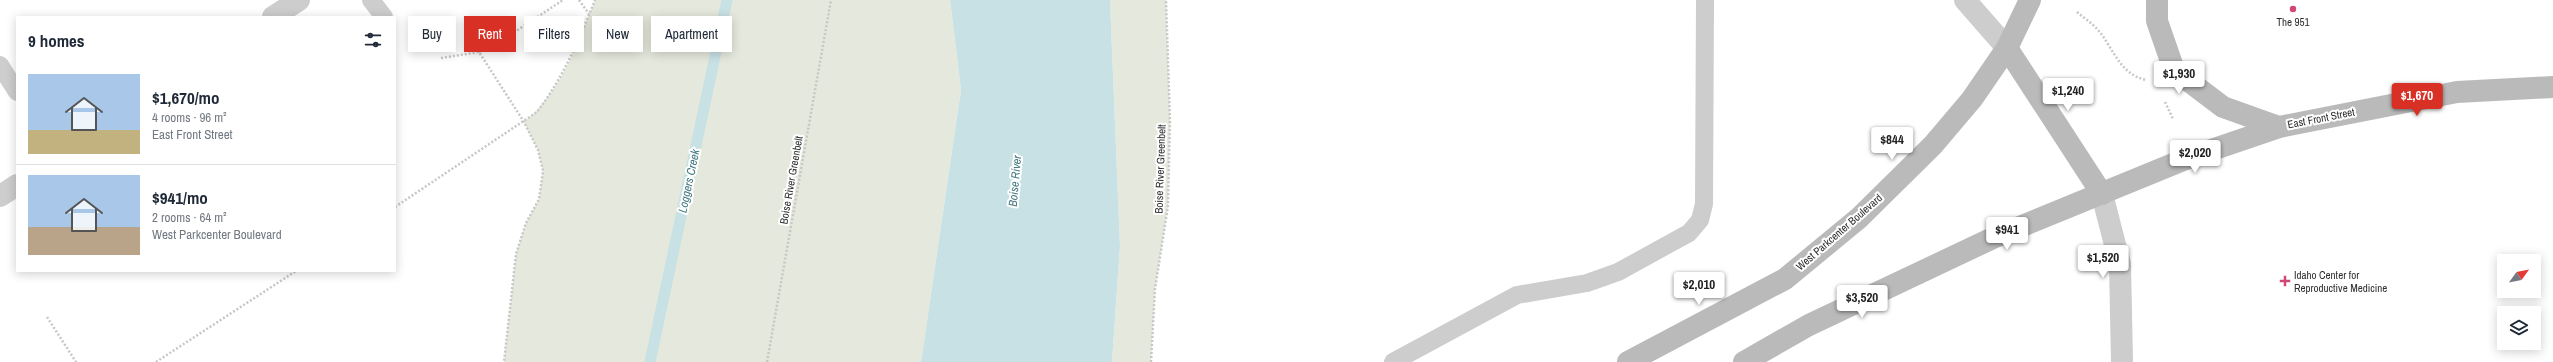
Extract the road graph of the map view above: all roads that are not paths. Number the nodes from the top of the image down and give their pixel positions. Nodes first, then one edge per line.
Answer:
1 (299, 0) edge
2 (371, 0) edge
3 (1705, 0) edge
4 (1965, 0) edge
5 (2030, 0) edge
6 (2157, 0) edge
7 (275, 16) edge
8 (383, 16) edge
9 (2007, 48) junction
10 (0, 65) edge
11 (2553, 87) edge
12 (16, 90) edge
13 (2279, 127) junction
14 (16, 187) edge
15 (2102, 194) junction
16 (0, 196) edge
17 (1393, 362) edge
18 (1628, 362) edge
19 (1744, 362) edge
20 (2122, 362) edge

1 - 7 street
2 - 8 lane
3 - 17 lane
4 - 9 street
5 - 9 main road, West Parkcenter Boulevard
6 - 13 main road
9 - 15 main road
9 - 18 main road, West Parkcenter Boulevard
10 - 12 lane
11 - 13 main road, East Front Street
13 - 15 main road, East Front Street
14 - 16 street
15 - 19 main road
15 - 20 street

